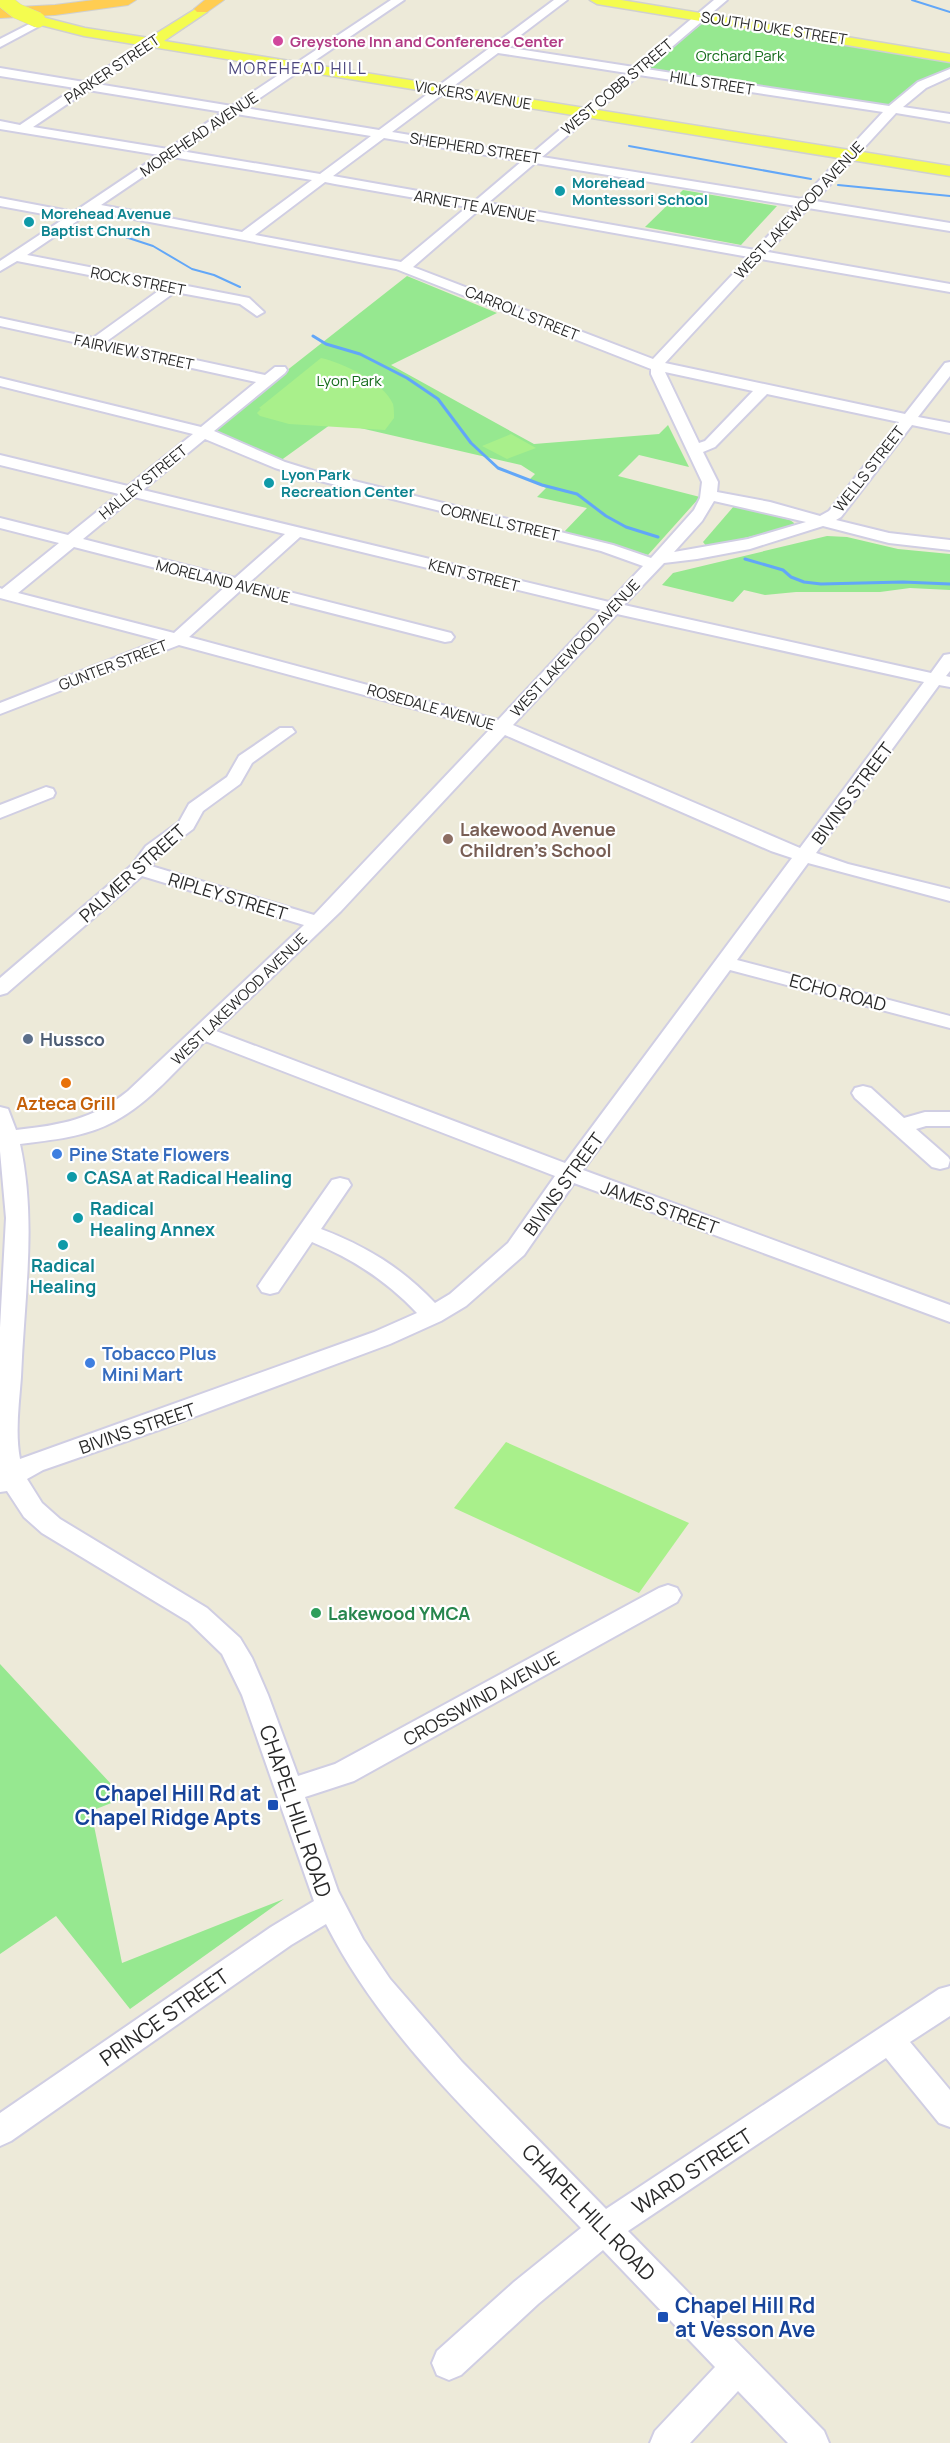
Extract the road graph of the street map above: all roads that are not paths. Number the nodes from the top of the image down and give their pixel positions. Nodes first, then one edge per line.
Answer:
1 (3, 0) edge
2 (128, 0) edge
3 (216, 0) edge
4 (398, 0) edge
5 (561, 0) edge
6 (597, 0) edge
7 (721, 0) edge
8 (66, 1) edge
9 (0, 7) edge
10 (202, 9) joint
11 (0, 15) edge
12 (701, 17) junction
13 (34, 18) junction
14 (151, 43) junction
15 (0, 44) edge
16 (495, 49) junction
17 (950, 58) edge
18 (299, 66) junction
19 (635, 71) junction
20 (0, 72) edge
21 (950, 73) edge
22 (87, 86) junction
23 (441, 89) junction
24 (234, 110) junction
25 (893, 110) junction
26 (586, 113) junction
27 (950, 118) edge
28 (0, 125) edge
29 (23, 128) junction
30 (383, 134) junction
31 (170, 153) junction
32 (851, 155) junction
33 (534, 158) junction
34 (950, 171) edge
35 (322, 178) junction
36 (0, 202) edge
37 (805, 203) junction
38 (477, 206) junction
39 (91, 207) junction
40 (77, 216) junction
41 (950, 227) edge
42 (245, 236) junction
43 (756, 255) junction
44 (15, 257) junction
45 (0, 267) edge
46 (404, 267) junction
47 (171, 288) junction
48 (950, 288) edge
49 (257, 312) dead end
50 (0, 322) edge
51 (95, 343) junction
52 (657, 366) junction
53 (950, 366) edge
54 (274, 375) joint
55 (0, 382) edge
56 (763, 389) junction
57 (909, 419) junction
58 (950, 428) edge
59 (204, 433) junction
60 (696, 450) junction
61 (0, 460) edge
62 (131, 492) junction
63 (709, 496) junction
64 (822, 523) junction
65 (0, 524) edge
66 (296, 532) junction
67 (70, 541) junction
68 (950, 545) edge
69 (657, 561) junction
70 (237, 585) junction
71 (3, 594) edge
72 (612, 608) junction
73 (445, 637) dead end
74 (176, 640) junction
75 (950, 659) edge
76 (943, 681) edge
77 (0, 709) edge
78 (502, 727) junction
79 (286, 732) dead end
80 (46, 794) dead end
81 (0, 812) edge
82 (805, 856) junction
83 (139, 869) junction
84 (950, 895) edge
85 (318, 923) junction
86 (726, 963) junction
87 (0, 989) edge
88 (950, 1022) edge
89 (203, 1034) junction
90 (863, 1093) dead end
91 (0, 1114) edge
92 (950, 1119) edge
93 (902, 1126) junction
94 (9, 1138) junction
95 (940, 1162) dead end
96 (569, 1173) junction
97 (340, 1185) dead end
98 (308, 1232) junction
99 (270, 1286) dead end
100 (950, 1314) edge
101 (433, 1315) junction
102 (4, 1479) edge
103 (668, 1594) dead end
104 (289, 1791) junction
105 (330, 1906) junction
106 (950, 1999) edge
107 (890, 2040) junction
108 (950, 2112) edge
109 (0, 2131) edge
110 (605, 2228) junction
111 (449, 2362) dead end
112 (738, 2367) junction
113 (667, 2443) edge
114 (812, 2443) edge

1 - 13 main road, VICKERS AVENUE, bridge
2 - 13 highway
3 - 10 highway
4 - 18 street, MOREHEAD AVENUE
5 - 16 street
6 - 12 main road, SOUTH DUKE STREET
7 - 12 street, WEST COBB STREET
8 - 9 highway
10 - 14 main road, PARKER STREET
11 - 13 highway
12 - 17 main road, SOUTH DUKE STREET
12 - 19 street, WEST COBB STREET
13 - 14 main road, VICKERS AVENUE
13 - 15 street
14 - 18 main road, VICKERS AVENUE
14 - 22 street, PARKER STREET
16 - 19 street, HILL STREET
16 - 23 street
18 - 23 main road, VICKERS AVENUE
18 - 24 street, MOREHEAD AVENUE
19 - 25 street, HILL STREET
19 - 26 street, WEST COBB STREET
20 - 22 street, SHEPHERD STREET
21 - 25 street, WEST LAKEWOOD AVENUE
22 - 24 street, SHEPHERD STREET
22 - 29 street, PARKER STREET
23 - 26 main road, VICKERS AVENUE
23 - 30 street
24 - 30 street, SHEPHERD STREET
24 - 31 street, MOREHEAD AVENUE
25 - 27 street, HILL STREET
25 - 32 street, WEST LAKEWOOD AVENUE
26 - 32 main road, VICKERS AVENUE
26 - 33 street, WEST COBB STREET
28 - 29 street, ARNETTE AVENUE
29 - 31 street, ARNETTE AVENUE
30 - 33 street, SHEPHERD STREET
30 - 35 street
31 - 35 street, ARNETTE AVENUE
31 - 39 street, MOREHEAD AVENUE
32 - 34 main road, VICKERS AVENUE
32 - 37 street, WEST LAKEWOOD AVENUE
33 - 37 street, SHEPHERD STREET
33 - 38 street, WEST COBB STREET
35 - 38 street, ARNETTE AVENUE
35 - 42 street
36 - 40 street
37 - 41 street, SHEPHERD STREET
37 - 43 street, WEST LAKEWOOD AVENUE
38 - 43 street, ARNETTE AVENUE
38 - 46 street, WEST COBB STREET
39 - 40 street, MOREHEAD AVENUE
39 - 42 street, CARROLL STREET
40 - 44 street, MOREHEAD AVENUE
42 - 46 street, CARROLL STREET
43 - 48 street, ARNETTE AVENUE
43 - 52 street, WEST LAKEWOOD AVENUE
44 - 45 street, MOREHEAD AVENUE
44 - 47 street, ROCK STREET
46 - 52 street, CARROLL STREET
47 - 49 street, ROCK STREET
47 - 51 street
50 - 51 street, FAIRVIEW STREET
51 - 54 street, FAIRVIEW STREET
52 - 56 street, CARROLL STREET
52 - 60 street
53 - 57 street, WELLS STREET
54 - 59 street, HALLEY STREET
55 - 59 street, CORNELL STREET
56 - 57 street, CARROLL STREET
56 - 60 street
57 - 58 street, CARROLL STREET
57 - 64 street, WELLS STREET
59 - 62 street, HALLEY STREET
59 - 69 street, CORNELL STREET
60 - 63 street
61 - 62 street, KENT STREET
62 - 66 street, KENT STREET
62 - 67 street, HALLEY STREET
63 - 64 street
63 - 69 street, WEST LAKEWOOD AVENUE
64 - 68 street
64 - 69 street, WELLS STREET
65 - 67 street, MORELAND AVENUE
66 - 70 street, GUNTER STREET
66 - 72 street, KENT STREET
67 - 70 street, MORELAND AVENUE
67 - 71 street, HALLEY STREET
69 - 72 street, WEST LAKEWOOD AVENUE
70 - 73 street, MORELAND AVENUE
70 - 74 street, GUNTER STREET
71 - 74 street, ROSEDALE AVENUE
72 - 76 street, KENT STREET
72 - 78 street, WEST LAKEWOOD AVENUE
74 - 77 street, GUNTER STREET
74 - 78 street, ROSEDALE AVENUE
75 - 76 street, BIVINS STREET
76 - 82 street, BIVINS STREET
78 - 82 street, ROSEDALE AVENUE
78 - 85 street, WEST LAKEWOOD AVENUE
79 - 83 street, PALMER STREET
80 - 81 street
82 - 84 street, ROSEDALE AVENUE
82 - 86 street, BIVINS STREET
83 - 85 street, RIPLEY STREET
83 - 87 street, PALMER STREET
85 - 89 street, WEST LAKEWOOD AVENUE
86 - 88 street, ECHO ROAD
86 - 96 street, BIVINS STREET
89 - 94 street, WEST LAKEWOOD AVENUE
89 - 96 street, JAMES STREET
90 - 93 street
91 - 94 street, CHAPEL HILL ROAD
92 - 93 street
93 - 95 street
94 - 102 street, CHAPEL HILL ROAD
96 - 100 street, JAMES STREET
96 - 101 street, BIVINS STREET
97 - 98 street
98 - 99 street
98 - 101 street
101 - 102 street, BIVINS STREET
102 - 104 street, CHAPEL HILL ROAD
103 - 104 street, CROSSWIND AVENUE
104 - 105 street, CHAPEL HILL ROAD
105 - 109 street, PRINCE STREET
105 - 110 street, CHAPEL HILL ROAD
106 - 107 street, WARD STREET
107 - 108 street
107 - 110 street, WARD STREET
110 - 111 street, WARD STREET
110 - 112 street, CHAPEL HILL ROAD
112 - 113 street
112 - 114 street, CHAPEL HILL ROAD

